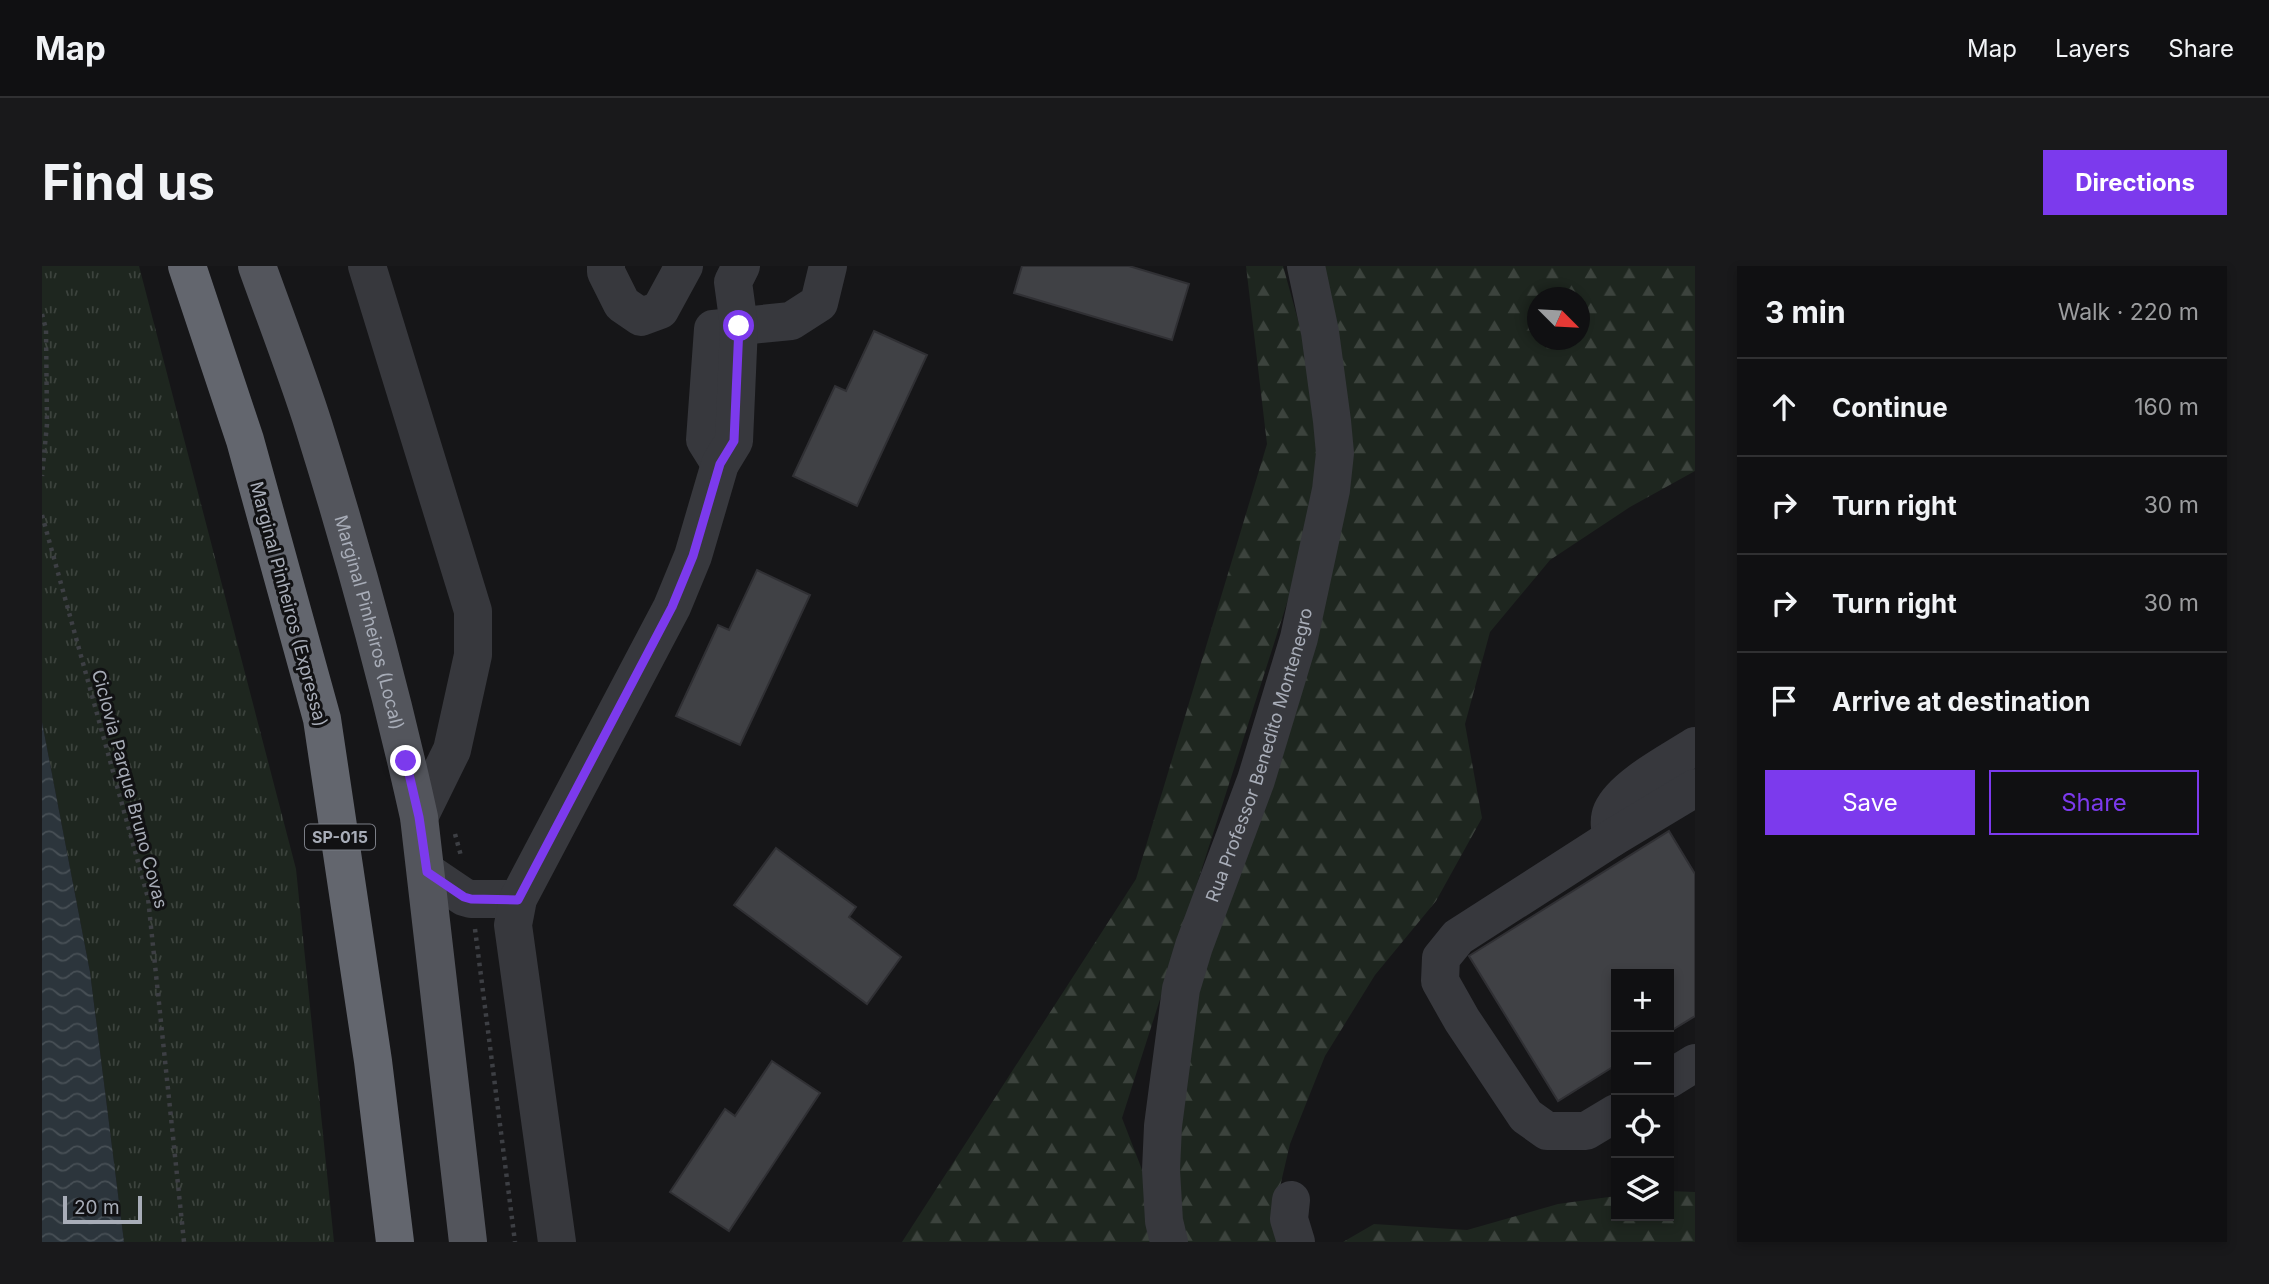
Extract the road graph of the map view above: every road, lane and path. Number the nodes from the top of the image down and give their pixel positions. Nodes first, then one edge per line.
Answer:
1 (187, 266) edge
2 (257, 266) edge
3 (367, 266) edge
4 (606, 266) edge
5 (684, 266) edge
6 (741, 266) edge
7 (828, 266) edge
8 (1306, 266) edge
9 (42, 314) edge
10 (739, 326) junction
11 (42, 476) edge
12 (42, 515) edge
13 (1695, 747) edge
14 (1695, 788) edge
15 (419, 817) junction
16 (1612, 838) junction
17 (427, 872) junction
18 (518, 900) junction
19 (1695, 1063) edge
20 (1674, 1076) edge
21 (1611, 1116) edge
22 (1291, 1200) dead end
23 (184, 1242) edge
24 (395, 1242) edge
25 (468, 1242) edge
26 (557, 1242) edge
27 (1169, 1242) edge
28 (1296, 1242) edge

1 - 24 highway, Marginal Pinheiros (Expressa) / SP-015
2 - 15 main road, Marginal Pinheiros (Local)
3 - 15 lane
4 - 5 lane
6 - 10 lane
7 - 10 lane
8 - 27 lane, Rua Professor Benedito Montenegro
9 - 11 path
10 - 18 lane
12 - 23 path, Ciclovia Parque Bruno Covas
13 - 16 lane
14 - 16 lane
15 - 17 main road, Marginal Pinheiros (Local)
16 - 21 lane
17 - 18 lane
17 - 25 main road, Marginal Pinheiros (Local)
18 - 26 lane
19 - 20 lane
22 - 28 lane

